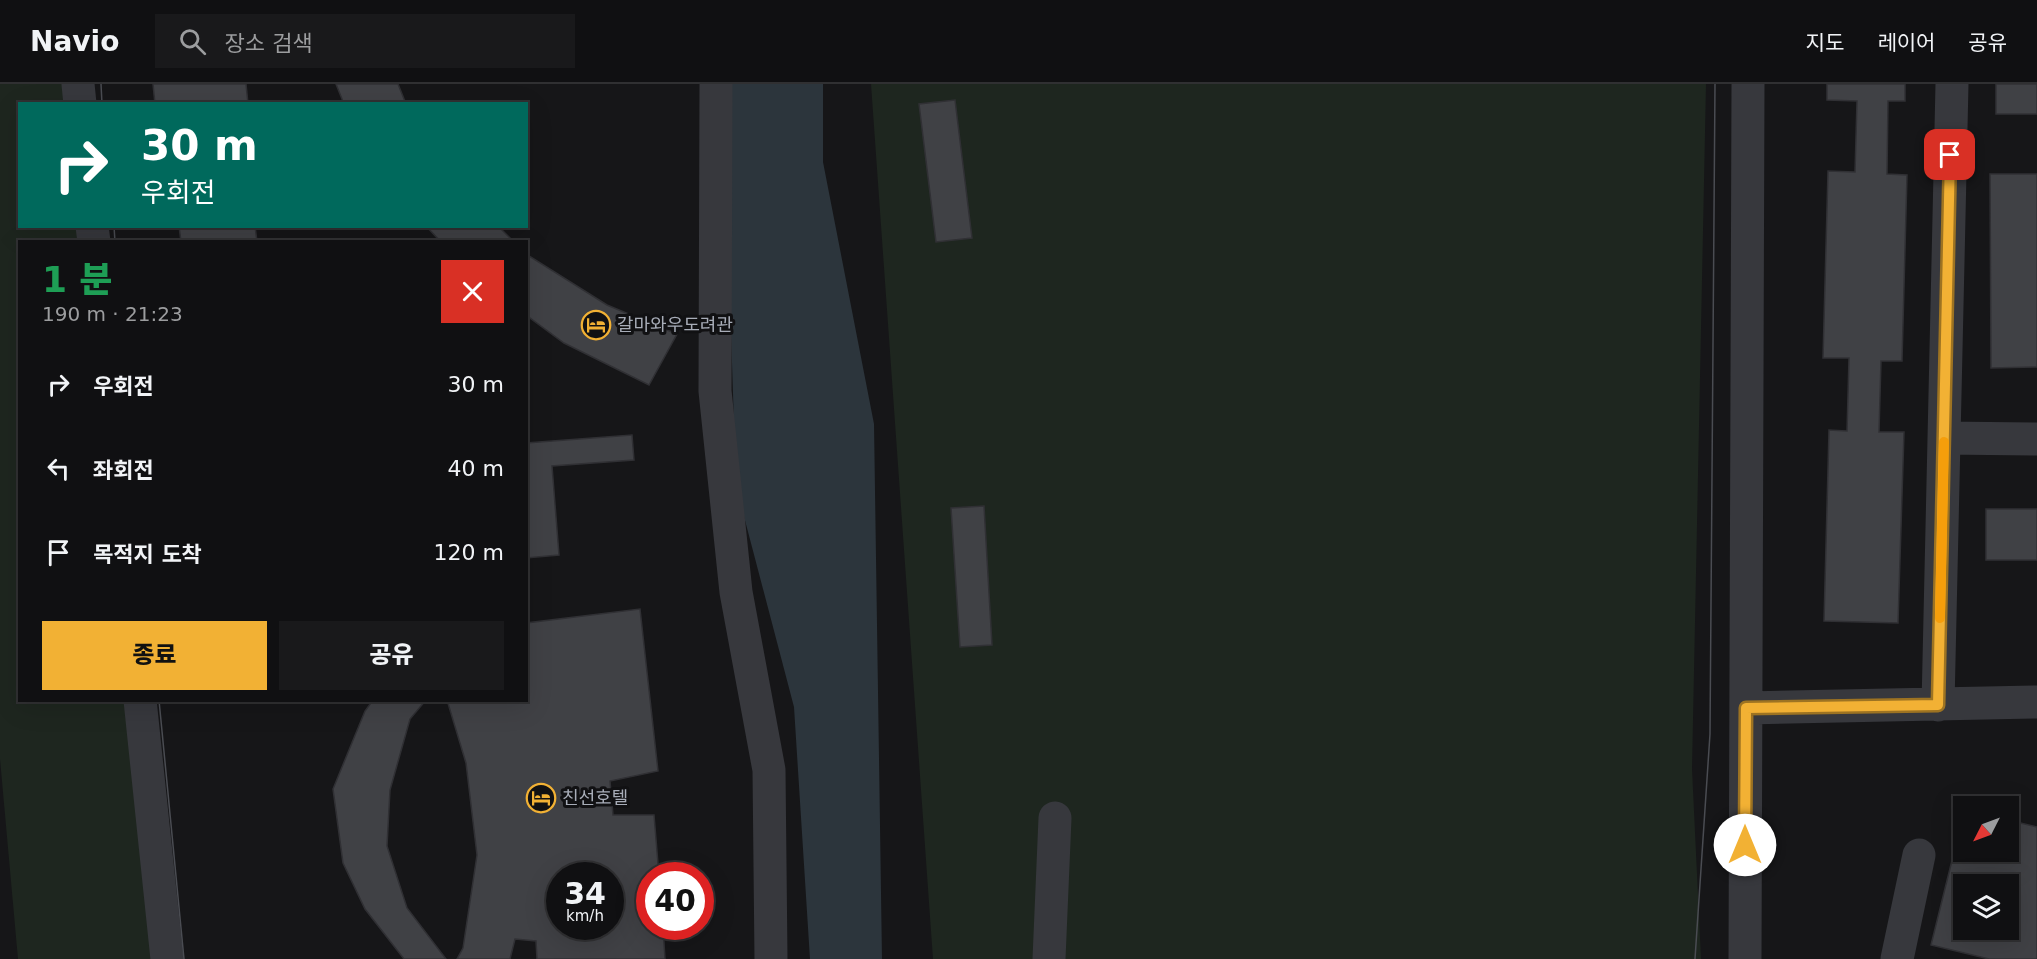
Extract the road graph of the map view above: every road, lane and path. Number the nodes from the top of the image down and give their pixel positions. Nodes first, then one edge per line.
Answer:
1 (78, 84) edge
2 (716, 84) edge
3 (1748, 84) edge
4 (1952, 84) edge
5 (80, 102) edge
6 (1944, 438) junction
7 (2037, 439) edge
8 (141, 702) edge
9 (2037, 702) edge
10 (1938, 705) junction
11 (1746, 708) junction
12 (1055, 818) dead end
13 (1919, 855) dead end
14 (167, 959) edge
15 (771, 959) edge
16 (1049, 959) edge
17 (1745, 959) edge
18 (1897, 959) edge

1 - 5 street
2 - 15 street
3 - 11 street
4 - 6 street
6 - 7 street
6 - 10 street
8 - 14 street
9 - 10 street
10 - 11 street
11 - 17 street
12 - 16 street
13 - 18 street

